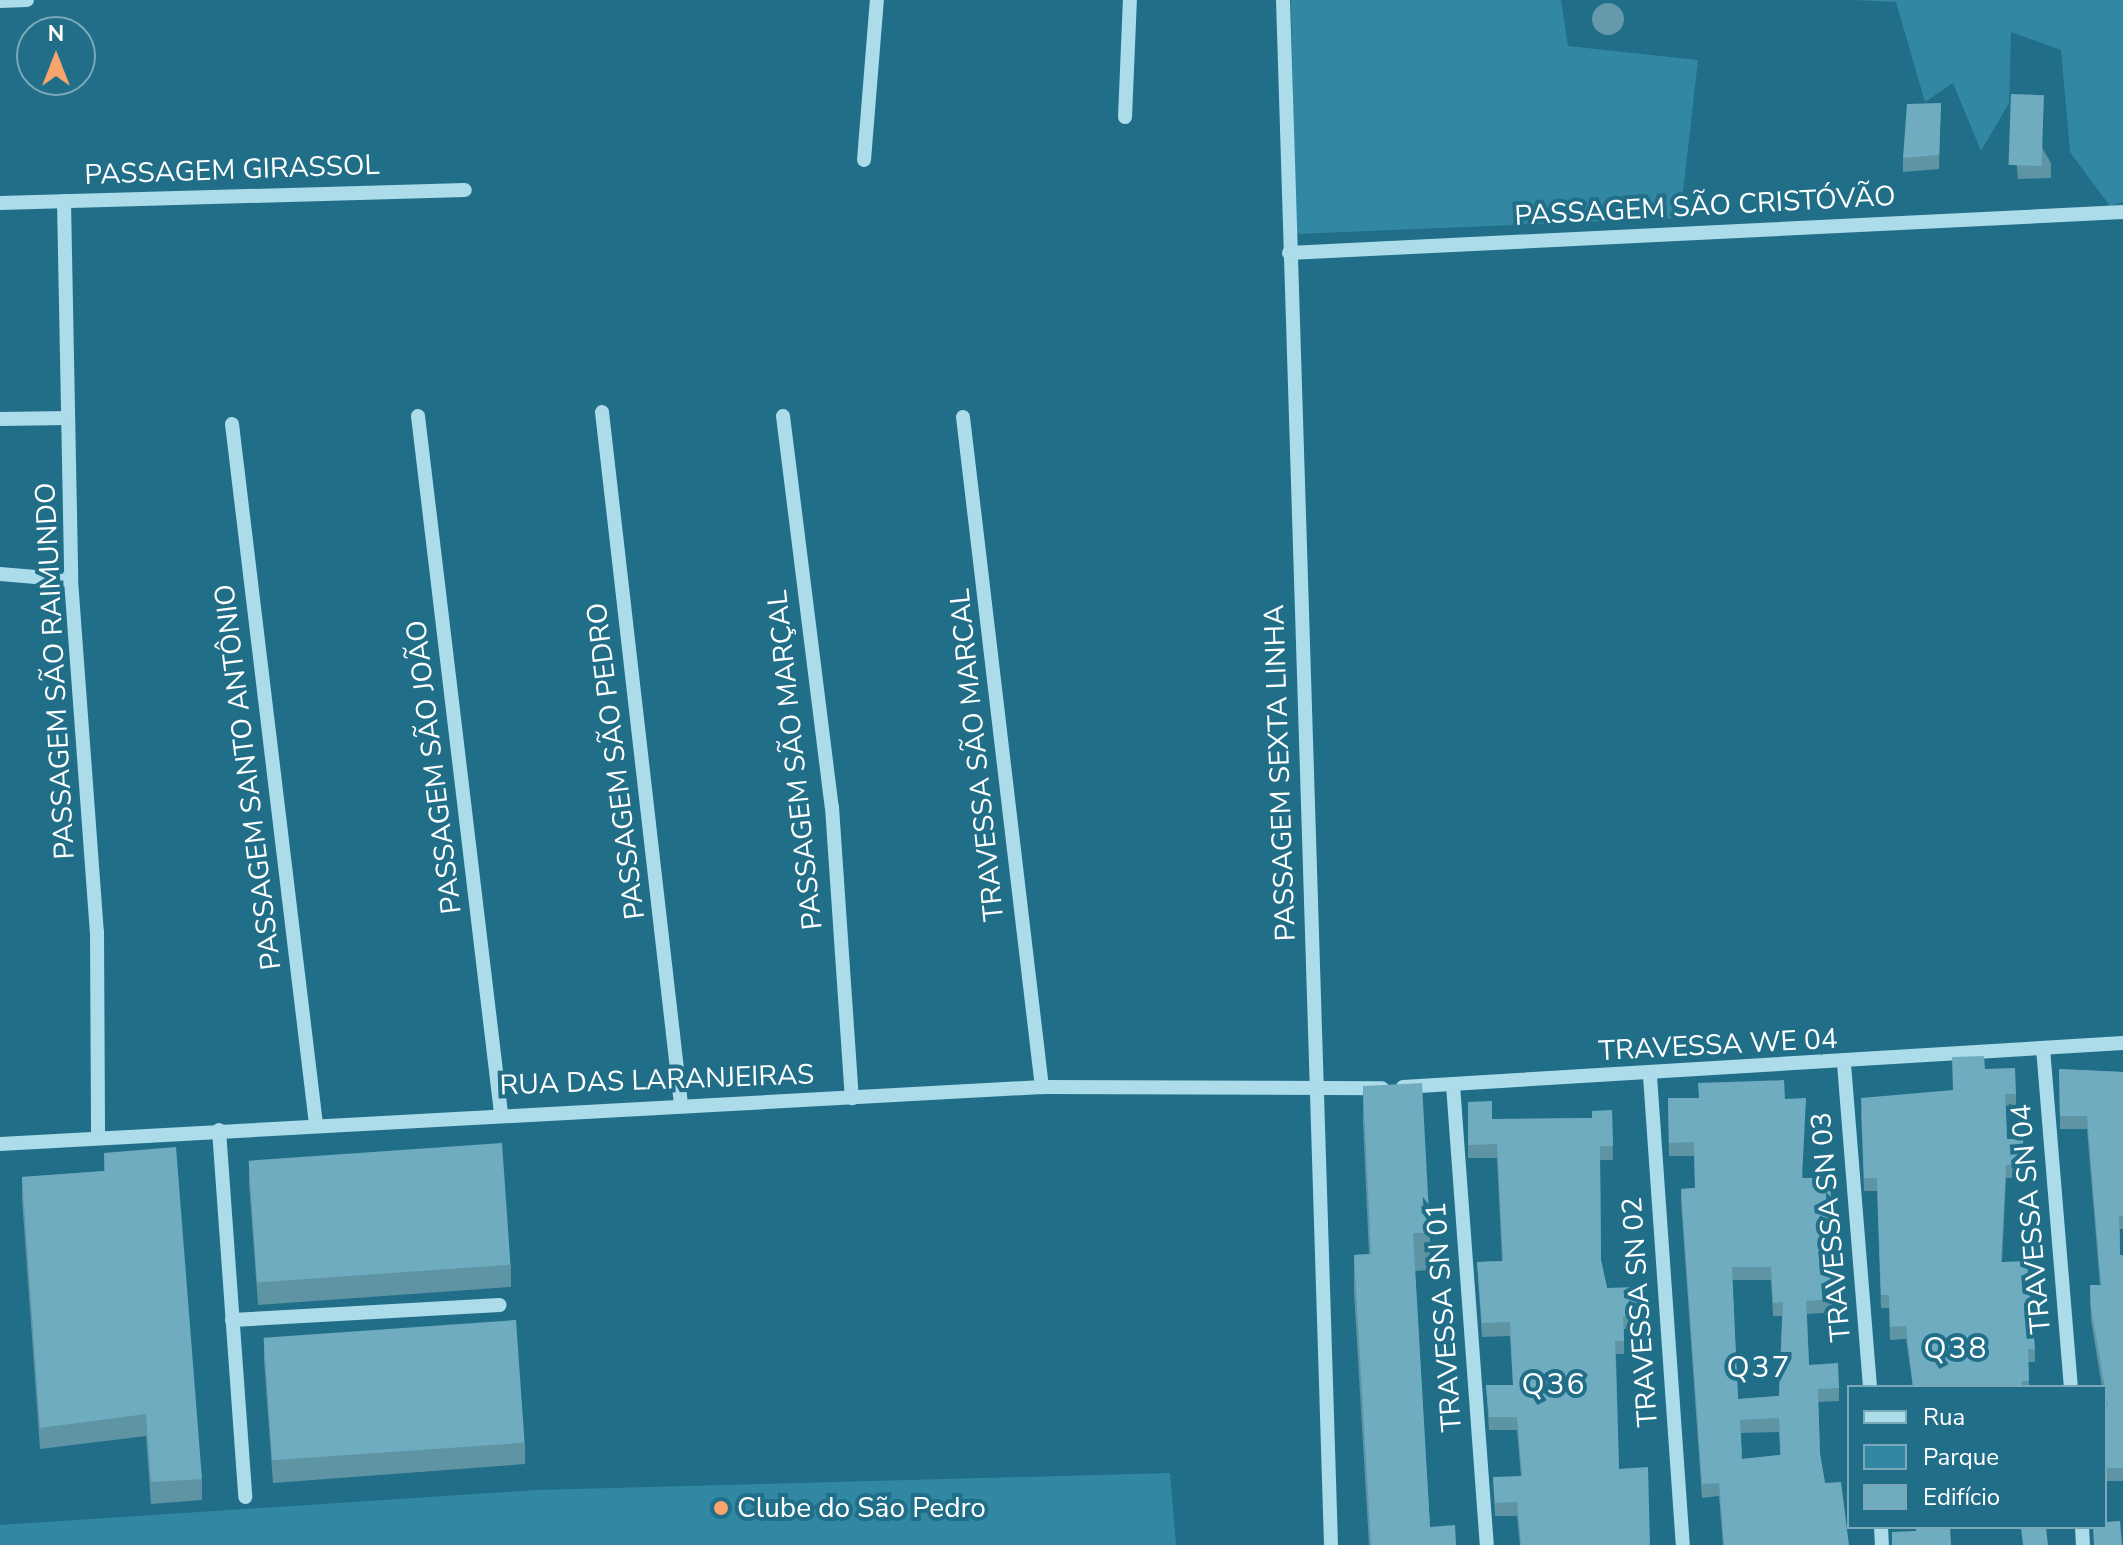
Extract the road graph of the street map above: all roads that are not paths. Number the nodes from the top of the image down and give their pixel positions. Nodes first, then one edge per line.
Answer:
1 (27, 0) edge
2 (877, 0) edge
3 (1130, 0) edge
4 (1283, 0) edge
5 (0, 1) edge
6 (1125, 117) dead end
7 (864, 160) dead end
8 (465, 190) dead end
9 (64, 201) junction
10 (0, 203) edge
11 (2123, 212) edge
12 (1289, 253) junction
13 (602, 412) dead end
14 (418, 416) dead end
15 (783, 416) dead end
16 (963, 417) dead end
17 (68, 418) junction
18 (0, 419) edge
19 (232, 424) dead end
20 (0, 574) edge
21 (71, 580) junction
22 (2123, 1043) edge
23 (2043, 1048) junction
24 (1844, 1064) junction
25 (1650, 1076) junction
26 (1453, 1085) junction
27 (1042, 1087) junction
28 (1316, 1091) junction
29 (852, 1098) junction
30 (681, 1104) junction
31 (501, 1113) junction
32 (316, 1124) junction
33 (219, 1130) junction
34 (98, 1137) junction
35 (0, 1144) edge
36 (500, 1305) dead end
37 (232, 1320) junction
38 (1870, 1385) edge
39 (2071, 1385) edge
40 (245, 1497) dead end
41 (1331, 1545) edge
42 (1487, 1545) edge
43 (1683, 1545) edge

1 - 5 street
2 - 7 street
3 - 6 street
4 - 12 street, PASSAGEM SEXTA LINHA
8 - 9 street, PASSAGEM GIRASSOL
9 - 10 street, PASSAGEM GIRASSOL
9 - 17 street, PASSAGEM SÃO RAIMUNDO
11 - 12 street, PASSAGEM SÃO CRISTÓVÃO
12 - 28 street, PASSAGEM SEXTA LINHA
13 - 30 street, PASSAGEM SÃO PEDRO
14 - 31 street, PASSAGEM SÃO JOÃO
15 - 29 street, PASSAGEM SÃO MARÇAL
16 - 27 street, TRAVESSA SÃO MARCAL
17 - 18 street
17 - 21 street, PASSAGEM SÃO RAIMUNDO
19 - 32 street, PASSAGEM SANTO ANTÔNIO
20 - 21 street
21 - 34 street, PASSAGEM SÃO RAIMUNDO
22 - 23 street, TRAVESSA WE 04
23 - 24 street, TRAVESSA WE 04
23 - 39 street, TRAVESSA SN 04
24 - 25 street, TRAVESSA WE 04
24 - 38 street, TRAVESSA SN 03
25 - 26 street, TRAVESSA WE 04
25 - 43 street, TRAVESSA SN 02
26 - 28 street, TRAVESSA WE 04
26 - 42 street, TRAVESSA SN 01
27 - 28 street, RUA DAS LARANJEIRAS
27 - 29 street, RUA DAS LARANJEIRAS
28 - 41 street, PASSAGEM SEXTA LINHA
29 - 30 street, RUA DAS LARANJEIRAS
30 - 31 street, RUA DAS LARANJEIRAS
31 - 32 street, RUA DAS LARANJEIRAS
32 - 33 street, RUA DAS LARANJEIRAS
33 - 34 street, RUA DAS LARANJEIRAS
33 - 37 street
34 - 35 street, RUA DAS LARANJEIRAS
36 - 37 street
37 - 40 street

